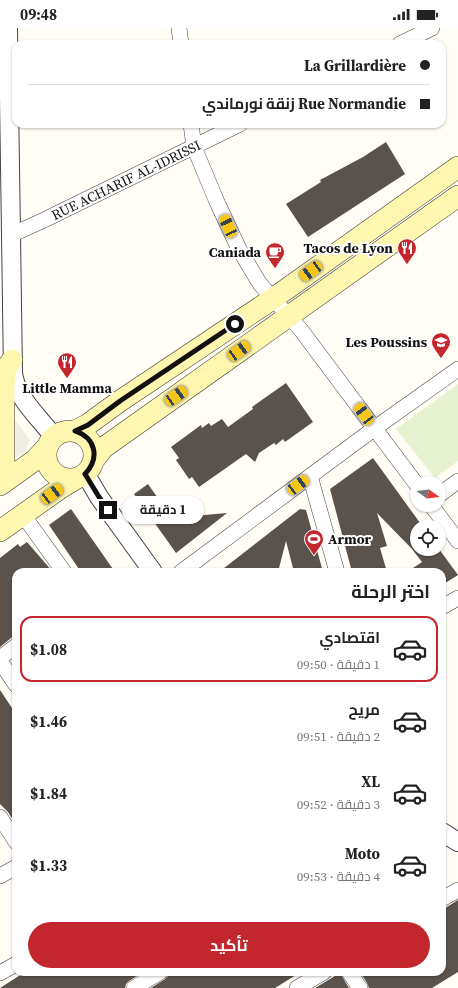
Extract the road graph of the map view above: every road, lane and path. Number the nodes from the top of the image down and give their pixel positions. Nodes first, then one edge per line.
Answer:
1 (179, 28) edge
2 (432, 28) edge
3 (9, 31) edge
4 (180, 40) edge
5 (408, 40) edge
6 (192, 128) edge
7 (232, 128) edge
8 (194, 147) junction
9 (458, 167) edge
10 (458, 196) edge
11 (11, 235) junction
12 (274, 298) junction
13 (289, 316) junction
14 (12, 360) junction
15 (458, 369) edge
16 (375, 428) junction
17 (75, 431) junction
18 (51, 442) junction
19 (85, 470) junction
20 (310, 476) junction
21 (410, 476) edge
22 (458, 481) edge
23 (0, 485) edge
24 (446, 490) edge
25 (436, 512) edge
26 (23, 515) junction
27 (0, 531) edge
28 (458, 541) edge
29 (61, 568) edge
30 (150, 568) edge
31 (186, 568) edge
32 (336, 568) edge
33 (458, 598) edge
34 (446, 605) edge
35 (12, 650) edge
36 (0, 660) edge
37 (12, 679) edge
38 (0, 817) edge
39 (446, 834) edge
40 (12, 836) edge
41 (458, 842) edge
42 (12, 869) edge
43 (0, 876) edge
44 (458, 890) edge
45 (446, 897) edge
46 (12, 966) edge
47 (0, 973) edge
48 (154, 976) edge
49 (317, 976) edge
50 (352, 976) edge
51 (134, 988) edge
52 (297, 988) edge
53 (360, 988) edge

1 - 4 street
2 - 5 street
3 - 11 street
6 - 8 street
7 - 8 street, RUE ACHARIF AL-IDRISSI
8 - 11 street, RUE ACHARIF AL-IDRISSI
8 - 12 street
9 - 12 main road
10 - 13 main road
11 - 14 street
12 - 13 street
12 - 17 main road
13 - 16 street
13 - 19 main road
14 - 18 street
14 - 23 main road
15 - 16 street
16 - 20 street
16 - 21 street
17 - 18 main road
17 - 19 main road
18 - 19 main road
18 - 23 main road
19 - 26 main road
19 - 30 street
20 - 31 street
20 - 32 street
22 - 24 street
25 - 28 street
26 - 27 main road
26 - 29 street
33 - 34 street
35 - 36 street
36 - 37 street
38 - 40 street
39 - 41 street
42 - 43 street
44 - 45 street
46 - 47 street
48 - 51 street
49 - 52 street
50 - 53 street

